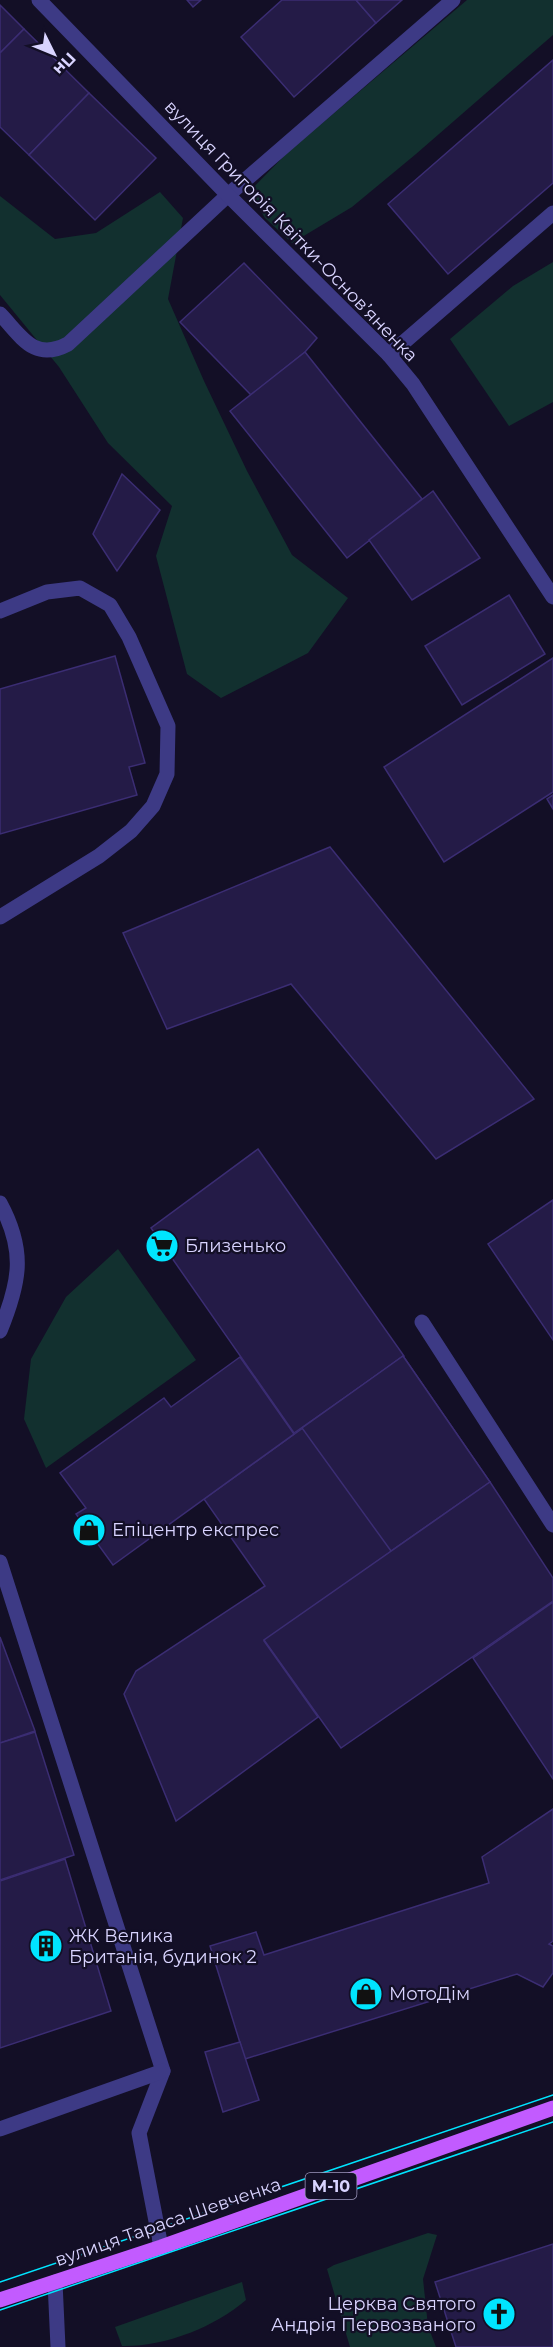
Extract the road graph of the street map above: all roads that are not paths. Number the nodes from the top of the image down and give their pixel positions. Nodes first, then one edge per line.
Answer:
1 (39, 0) edge
2 (453, 0) edge
3 (228, 195) junction
4 (553, 213) edge
5 (0, 314) edge
6 (389, 355) junction
7 (553, 597) edge
8 (0, 611) edge
9 (0, 917) edge
10 (0, 1203) edge
11 (422, 1322) dead end
12 (0, 1331) edge
13 (553, 1525) edge
14 (0, 1562) edge
15 (163, 2071) junction
16 (553, 2108) edge
17 (0, 2129) edge
18 (161, 2247) junction
19 (55, 2282) junction
20 (0, 2300) edge
21 (58, 2347) edge

1 - 3 street, вулиця Григорія Квітки-Основʼяненка
2 - 3 street
3 - 5 street
3 - 6 street, вулиця Григорія Квітки-Основʼяненка
4 - 6 street
6 - 7 street, вулиця Григорія Квітки-Основʼяненка
8 - 9 street
10 - 12 street
11 - 13 street
14 - 15 street
15 - 17 street
15 - 18 street
16 - 18 main road, вулиця Тараса Шевченка / М-10
18 - 19 main road, вулиця Тараса Шевченка / М-10
19 - 20 main road, вулиця Тараса Шевченка / М-10
19 - 21 street

